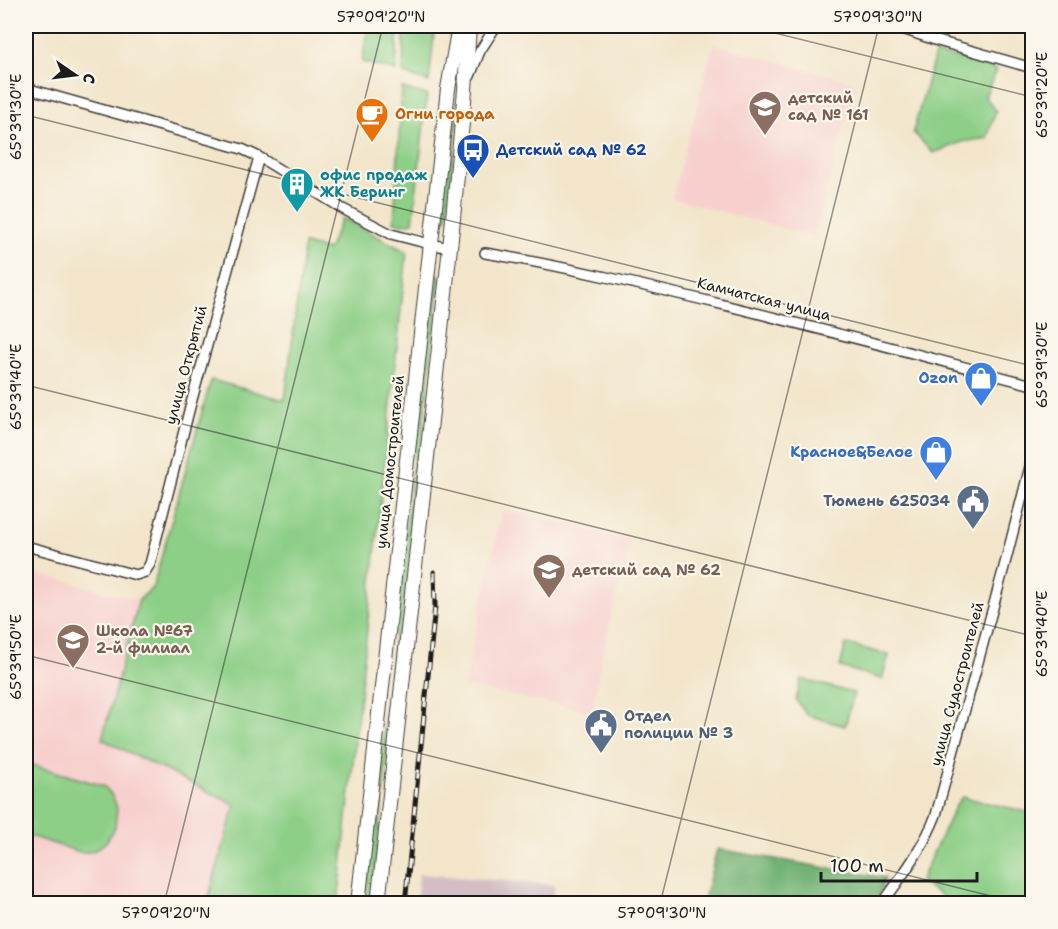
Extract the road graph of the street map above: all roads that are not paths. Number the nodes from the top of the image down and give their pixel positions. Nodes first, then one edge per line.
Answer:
1 (459, 26) edge
2 (469, 26) edge
3 (495, 26) edge
4 (894, 26) edge
5 (1032, 68) edge
6 (26, 88) edge
7 (465, 90) junction
8 (259, 157) junction
9 (430, 244) junction
10 (450, 248) junction
11 (485, 253) dead end
12 (1032, 385) edge
13 (1032, 459) edge
14 (26, 546) edge
15 (358, 903) edge
16 (378, 903) edge
17 (882, 903) edge

1 - 9 main road, улица Домостроителей
2 - 7 main road
3 - 7 street
4 - 5 street
6 - 8 street
7 - 10 main road
8 - 9 street
8 - 14 street, улица Открытий
9 - 10 street
9 - 15 main road, улица Домостроителей
10 - 16 main road
11 - 12 street, Камчатская улица
13 - 17 street, улица Судостроителей

